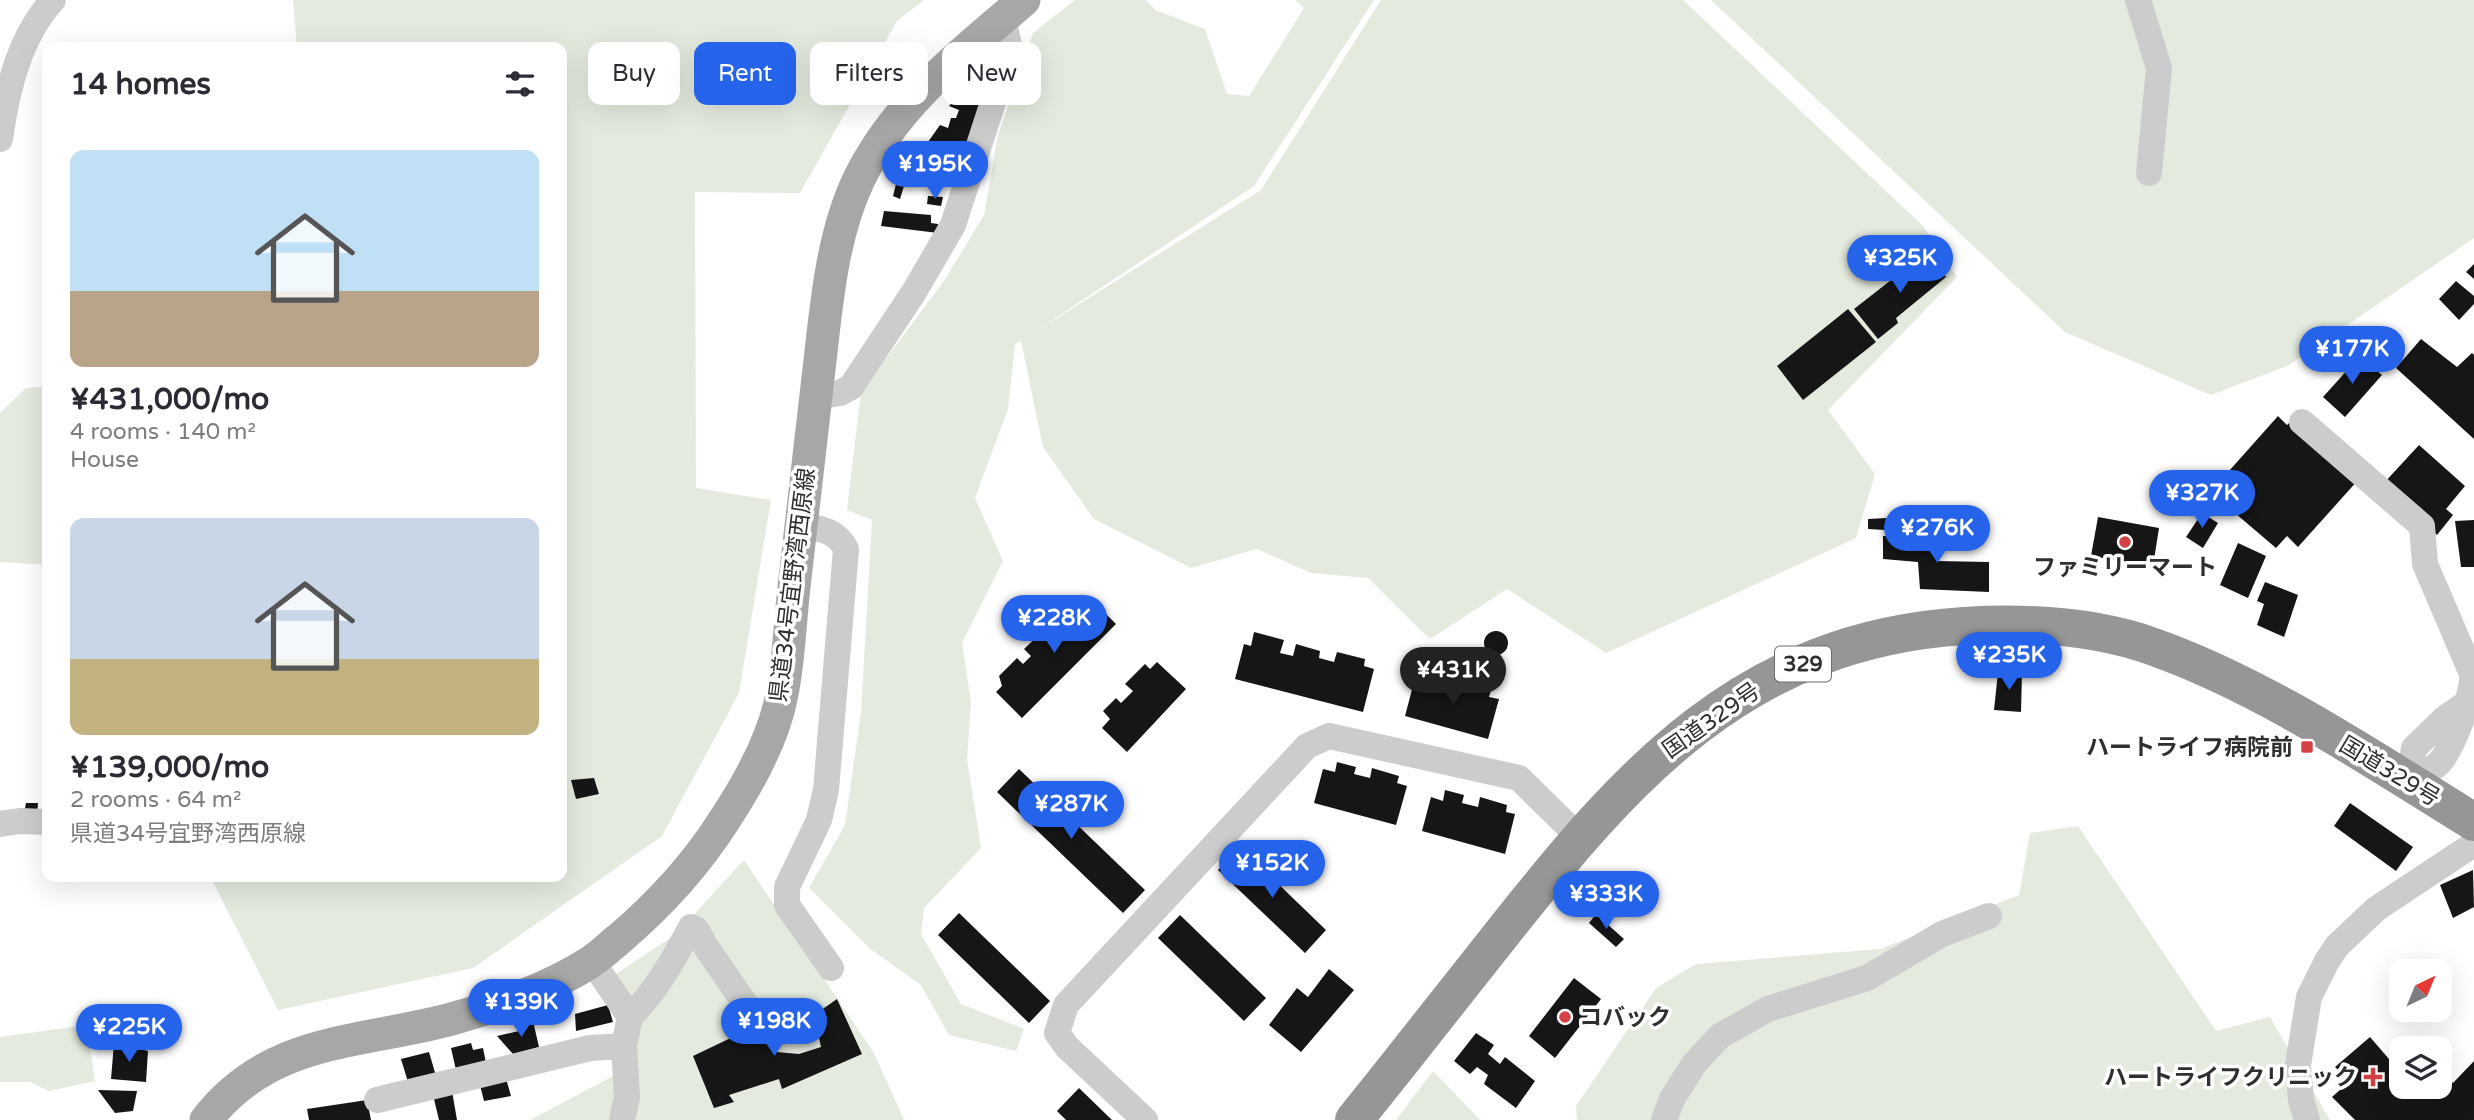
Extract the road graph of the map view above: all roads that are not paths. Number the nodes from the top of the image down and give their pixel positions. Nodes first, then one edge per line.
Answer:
1 (53, 0) edge
2 (2138, 0) edge
3 (1014, 9) edge
4 (0, 139) edge
5 (2149, 173) dead end
6 (815, 397) junction
7 (2302, 422) dead end
8 (801, 525) junction
9 (2408, 781) junction
10 (42, 822) edge
11 (2474, 822) edge
12 (0, 824) edge
13 (1580, 838) junction
14 (2474, 844) edge
15 (1989, 916) dead end
16 (592, 961) junction
17 (831, 968) dead end
18 (630, 1017) junction
19 (757, 1021) dead end
20 (624, 1046) junction
21 (376, 1100) dead end
22 (206, 1120) edge
23 (622, 1120) edge
24 (1145, 1120) edge
25 (1354, 1120) edge
26 (1664, 1120) edge
27 (2307, 1120) edge

1 - 4 street
2 - 5 street
3 - 6 street
3 - 6 main road, 県道34号宜野湾西原線
6 - 8 main road, 県道34号宜野湾西原線
7 - 9 street
8 - 16 main road, 県道34号宜野湾西原線
8 - 17 street
9 - 11 highway, 国道329号 / 329
9 - 13 highway, 国道329号 / 329
10 - 12 street
13 - 24 street
13 - 25 highway, 国道329号 / 329
14 - 27 street
15 - 26 street
16 - 18 street
16 - 22 main road, 県道34号宜野湾西原線
18 - 19 street
18 - 20 street
20 - 21 street
20 - 23 street

